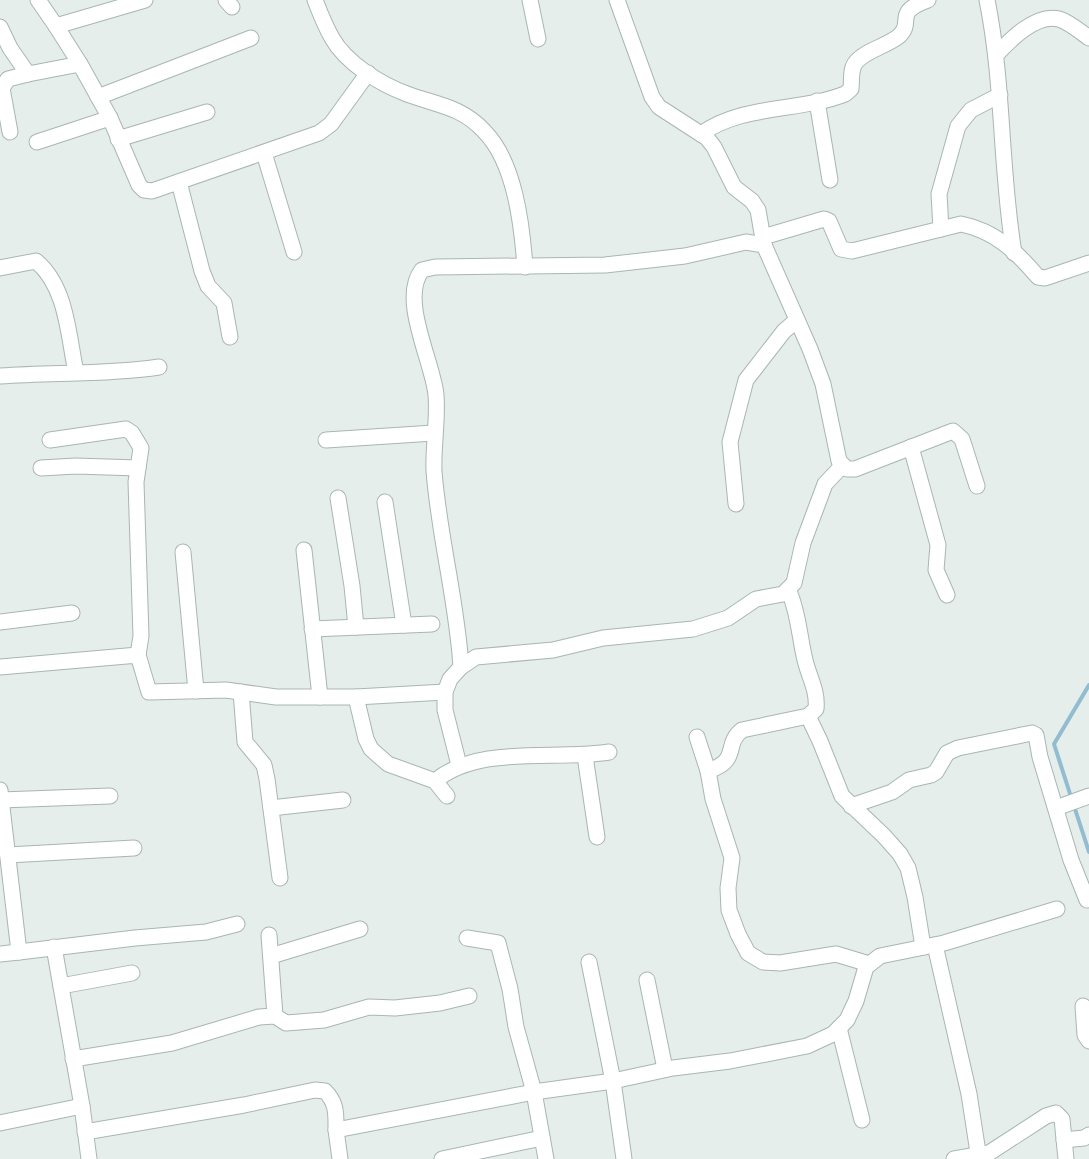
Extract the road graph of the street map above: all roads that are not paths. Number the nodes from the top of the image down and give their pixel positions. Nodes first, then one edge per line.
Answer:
1 (38, 0) edge
2 (146, 0) edge
3 (315, 0) edge
4 (530, 0) edge
5 (617, 0) edge
6 (928, 0) edge
7 (987, 0) edge
8 (56, 26) junction
9 (0, 27) edge
10 (251, 38) dead end
11 (1089, 38) edge
12 (538, 39) dead end
13 (996, 55) junction
14 (80, 64) junction
15 (368, 73) junction
16 (28, 74) junction
17 (1000, 95) junction
18 (98, 97) junction
19 (817, 101) junction
20 (208, 112) dead end
21 (110, 118) junction
22 (10, 132) dead end
23 (701, 134) junction
24 (118, 139) junction
25 (37, 142) dead end
26 (264, 153) junction
27 (830, 180) dead end
28 (179, 182) junction
29 (941, 229) junction
30 (764, 241) junction
31 (294, 252) dead end
32 (1014, 253) junction
33 (1089, 263) edge
34 (525, 267) junction
35 (0, 268) edge
36 (797, 320) junction
37 (230, 337) dead end
38 (159, 367) dead end
39 (76, 372) junction
40 (0, 376) edge
41 (434, 433) junction
42 (50, 440) dead end
43 (326, 440) dead end
44 (911, 447) junction
45 (842, 466) junction
46 (41, 468) dead end
47 (138, 468) junction
48 (977, 486) dead end
49 (338, 498) dead end
50 (385, 502) dead end
51 (736, 504) dead end
52 (304, 550) dead end
53 (183, 552) dead end
54 (788, 591) junction
55 (947, 595) dead end
56 (72, 613) dead end
57 (0, 622) edge
58 (432, 624) dead end
59 (404, 625) junction
60 (356, 627) junction
61 (312, 629) junction
62 (138, 655) junction
63 (0, 667) edge
64 (461, 667) junction
65 (196, 691) junction
66 (240, 692) junction
67 (445, 692) junction
68 (320, 697) junction
69 (356, 697) junction
70 (808, 716) junction
71 (697, 737) dead end
72 (609, 752) dead end
73 (585, 756) junction
74 (459, 765) junction
75 (708, 771) junction
76 (435, 781) junction
77 (1, 795) edge
78 (110, 796) dead end
79 (447, 796) dead end
80 (1084, 798) edge
81 (343, 800) dead end
82 (851, 806) junction
83 (1058, 807) junction
84 (271, 808) junction
85 (597, 837) dead end
86 (134, 848) dead end
87 (8, 855) junction
88 (280, 878) dead end
89 (6, 892) edge
90 (1087, 900) dead end
91 (1057, 910) dead end
92 (237, 924) dead end
93 (360, 929) dead end
94 (269, 935) dead end
95 (467, 938) dead end
96 (929, 946) junction
97 (54, 948) junction
98 (19, 952) junction
99 (0, 954) edge
100 (271, 956) junction
101 (589, 962) dead end
102 (869, 964) junction
103 (132, 973) dead end
104 (646, 980) dead end
105 (61, 986) junction
106 (469, 996) dead end
107 (1083, 1006) dead end
108 (275, 1016) junction
109 (839, 1028) junction
110 (1089, 1042) edge
111 (74, 1059) junction
112 (665, 1070) junction
113 (613, 1080) junction
114 (534, 1092) junction
115 (82, 1106) junction
116 (862, 1120) dead end
117 (0, 1123) edge
118 (336, 1130) junction
119 (85, 1132) junction
120 (1089, 1134) edge
121 (542, 1138) junction
122 (1064, 1140) junction
123 (978, 1157) edge
124 (89, 1159) edge
125 (340, 1159) edge
126 (442, 1159) edge
127 (546, 1159) edge
128 (624, 1159) edge
129 (954, 1159) edge
130 (1066, 1159) edge

1 - 8 street
2 - 8 street
3 - 15 street
4 - 12 street
5 - 23 street
6 - 19 street
7 - 13 street
8 - 14 street
9 - 16 street
10 - 18 street
11 - 13 street
13 - 17 street
14 - 16 street
14 - 18 street
15 - 26 street
15 - 34 street
16 - 22 street
17 - 29 street
17 - 32 street
18 - 21 street
19 - 23 street
19 - 27 street
20 - 24 street
21 - 24 street
21 - 25 street
23 - 30 street
24 - 28 street
26 - 28 street
26 - 31 street
28 - 37 street
29 - 30 street
29 - 32 street
30 - 34 street
30 - 36 street
32 - 33 street
34 - 41 street
35 - 39 street
36 - 45 street
36 - 51 street
38 - 39 street
39 - 40 street
41 - 43 street
41 - 64 street
42 - 47 street
44 - 45 street
44 - 48 street
44 - 55 street
45 - 54 street
46 - 47 street
47 - 62 street
49 - 60 street
50 - 59 street
52 - 61 street
53 - 65 street
54 - 64 street
54 - 70 street
56 - 57 street
58 - 59 street
59 - 60 street
60 - 61 street
61 - 68 street
62 - 63 street
62 - 65 street
64 - 67 street
65 - 66 street
66 - 68 street
66 - 84 street
67 - 69 street
67 - 74 street
68 - 69 street
69 - 76 street
70 - 75 street
70 - 82 street
71 - 75 street
72 - 73 street
73 - 74 street
73 - 85 street
74 - 76 street
75 - 102 street
76 - 79 street
77 - 78 street
77 - 87 street
80 - 83 street
81 - 84 street
82 - 83 street
82 - 96 street
83 - 90 street
84 - 88 street
86 - 87 street
87 - 89 street
89 - 98 street
91 - 96 street
92 - 97 street
93 - 100 street
94 - 100 street
95 - 114 street
96 - 102 street
96 - 123 street
97 - 98 street
97 - 105 street
98 - 99 street
100 - 108 street
101 - 113 street
102 - 109 street
103 - 105 street
104 - 112 street
105 - 111 street
106 - 108 street
107 - 110 street
108 - 111 street
109 - 112 street
109 - 116 street
111 - 115 street
112 - 113 street
113 - 114 street
113 - 128 street
114 - 118 street
114 - 121 street
115 - 117 street
115 - 119 street
118 - 119 street
118 - 125 street
119 - 124 street
120 - 122 street
121 - 126 street
121 - 127 street
122 - 123 street
122 - 130 street
123 - 129 street

